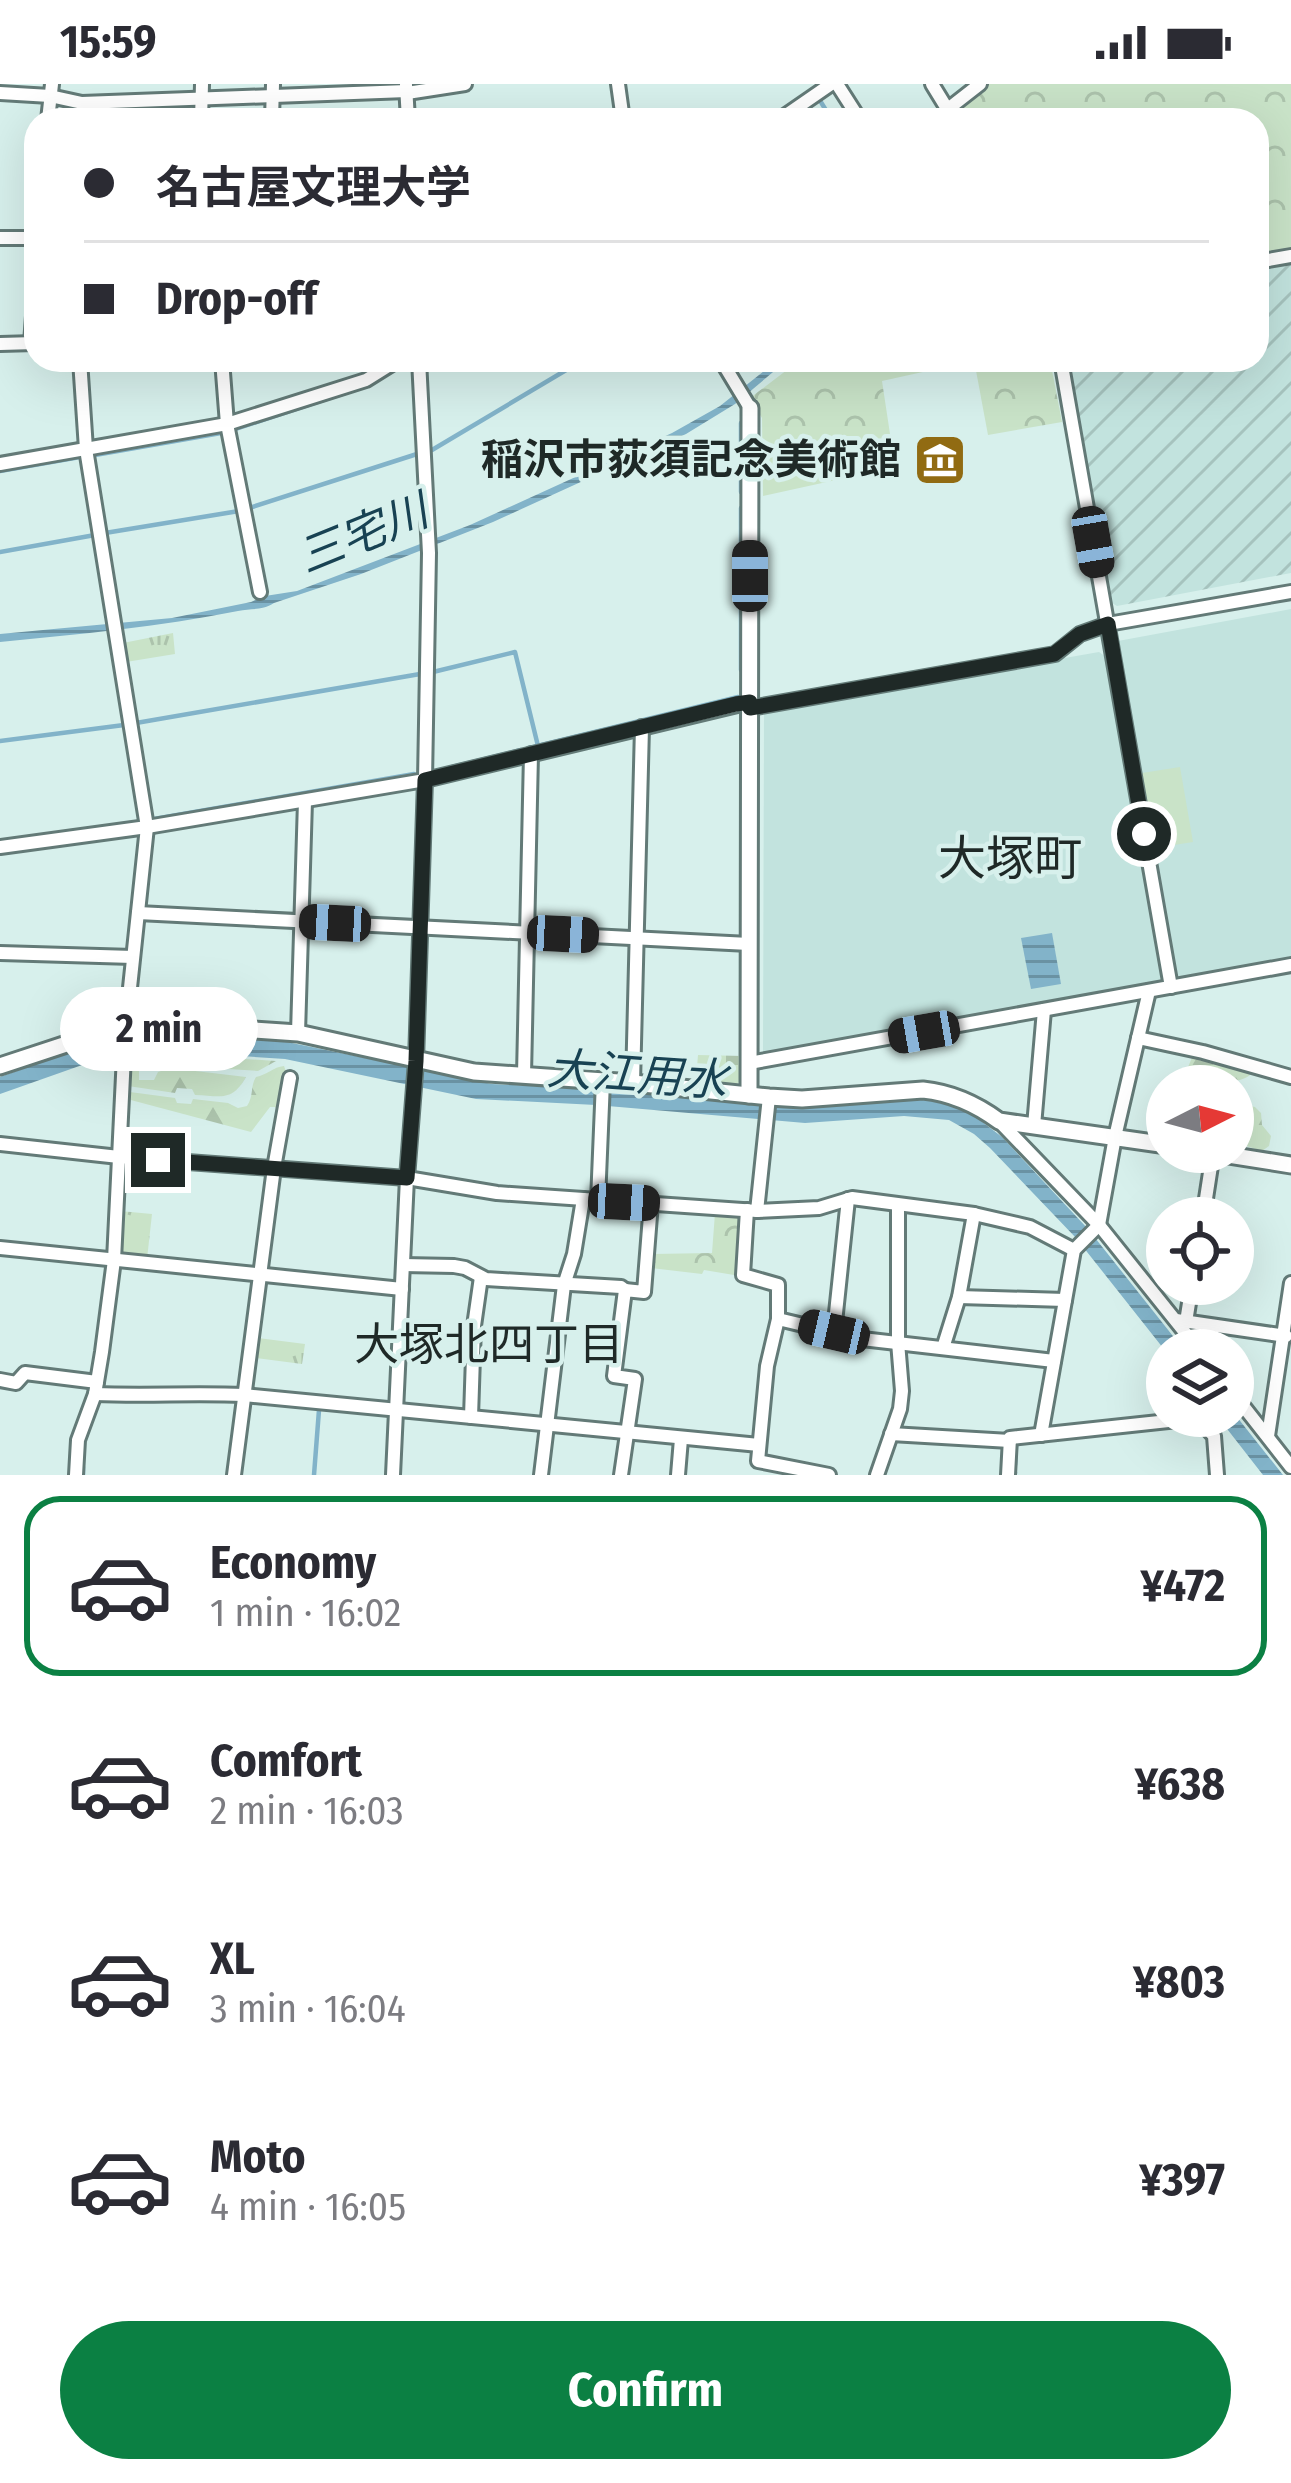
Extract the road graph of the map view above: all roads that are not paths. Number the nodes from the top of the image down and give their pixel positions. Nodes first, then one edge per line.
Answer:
1 (202, 84) edge
2 (465, 84) edge
3 (980, 84) edge
4 (828, 86) edge
5 (406, 89) edge
6 (51, 90) edge
7 (272, 91) edge
8 (0, 93) edge
9 (201, 100) junction
10 (201, 108) edge
11 (796, 108) edge
12 (849, 108) edge
13 (958, 108) edge
14 (81, 372) edge
15 (223, 372) edge
16 (379, 372) edge
17 (420, 372) edge
18 (728, 372) edge
19 (1063, 372) edge
20 (748, 405) joint
21 (227, 424) junction
22 (86, 449) junction
23 (0, 464) edge
24 (260, 592) dead end
25 (1291, 592) edge
26 (1108, 624) junction
27 (750, 705) junction
28 (641, 727) junction
29 (531, 754) junction
30 (425, 780) junction
31 (305, 801) junction
32 (147, 827) junction
33 (0, 847) edge
34 (138, 913) junction
35 (302, 921) junction
36 (421, 927) junction
37 (527, 933) junction
38 (637, 938) junction
39 (749, 944) junction
40 (0, 953) edge
41 (133, 957) junction
42 (1291, 965) edge
43 (1171, 987) junction
44 (1149, 991) junction
45 (1044, 1010) junction
46 (125, 1031) junction
47 (298, 1033) junction
48 (1138, 1038) junction
49 (749, 1063) junction
50 (416, 1064) junction
51 (0, 1066) edge
52 (524, 1075) junction
53 (1291, 1077) edge
54 (290, 1078) dead end
55 (633, 1083) junction
56 (603, 1084) junction
57 (749, 1095) junction
58 (769, 1100) junction
59 (999, 1121) junction
60 (1034, 1126) junction
61 (1115, 1137) junction
62 (1146, 1142) edge
63 (0, 1144) edge
64 (118, 1157) junction
65 (1254, 1159) edge
66 (1291, 1165) edge
67 (274, 1168) junction
68 (407, 1178) junction
69 (848, 1199) junction
70 (590, 1200) junction
71 (651, 1203) junction
72 (898, 1204) junction
73 (752, 1210) junction
74 (974, 1214) junction
75 (1096, 1228) junction
76 (0, 1248) edge
77 (1076, 1248) junction
78 (114, 1260) junction
79 (403, 1265) junction
80 (260, 1274) junction
81 (481, 1276) junction
82 (1291, 1283) edge
83 (564, 1285) junction
84 (402, 1289) junction
85 (625, 1290) junction
86 (958, 1297) junction
87 (1065, 1300) junction
88 (1185, 1305) edge
89 (778, 1319) junction
90 (1180, 1321) junction
91 (1185, 1329) edge
92 (834, 1332) junction
93 (1287, 1336) edge
94 (898, 1342) junction
95 (943, 1348) junction
96 (1054, 1361) junction
97 (0, 1380) edge
98 (96, 1388) junction
99 (244, 1395) junction
100 (394, 1410) junction
101 (471, 1417) junction
102 (1254, 1419) edge
103 (545, 1423) junction
104 (626, 1432) junction
105 (891, 1434) junction
106 (1041, 1435) junction
107 (1268, 1436) junction
108 (681, 1438) junction
109 (1010, 1441) junction
110 (759, 1445) junction
111 (1291, 1467) edge
112 (766, 1469) edge
113 (76, 1475) edge
114 (234, 1475) edge
115 (392, 1475) edge
116 (541, 1475) edge
117 (621, 1475) edge
118 (678, 1475) edge
119 (829, 1475) edge
120 (877, 1475) edge
121 (1008, 1475) edge
122 (1217, 1475) edge

1 - 9 street
2 - 5 street
3 - 13 street
4 - 11 street
4 - 12 street
5 - 7 street
6 - 8 street
6 - 9 street
7 - 9 street
9 - 10 street
14 - 22 street
15 - 21 street
16 - 21 street
17 - 30 street
18 - 20 street
19 - 26 street
20 - 27 street
21 - 22 street
21 - 24 street
22 - 23 street
22 - 32 street
25 - 26 street
26 - 27 street
26 - 43 street
27 - 28 street
27 - 39 street
28 - 29 street
28 - 38 street
29 - 30 street
29 - 37 street
30 - 31 street
30 - 36 street
31 - 32 street
31 - 35 street
32 - 33 street
32 - 34 street
34 - 35 street
34 - 41 street
35 - 36 street
35 - 47 street
36 - 37 street
36 - 50 street
37 - 38 street
37 - 52 street
38 - 39 street
38 - 55 street
39 - 49 street
40 - 41 street
41 - 46 street
42 - 43 street
43 - 44 street
44 - 45 street
44 - 48 street
45 - 49 street
45 - 60 street
46 - 47 street
46 - 51 street
46 - 64 street
47 - 50 street
48 - 53 street
48 - 61 street
49 - 57 street
50 - 52 street
50 - 68 street
52 - 56 street
54 - 67 street
55 - 56 street
55 - 57 street
56 - 70 street
57 - 58 street
58 - 59 street
58 - 73 street
59 - 60 street
59 - 75 street
60 - 61 street
61 - 62 street
61 - 75 street
63 - 64 street
64 - 67 street
64 - 78 street
65 - 66 street
67 - 68 street
67 - 80 street
68 - 70 street
68 - 79 street
69 - 72 street
69 - 73 street
69 - 92 street
70 - 71 street
70 - 83 street
71 - 73 street
71 - 85 street
72 - 74 street
72 - 94 street
73 - 89 street
74 - 77 street
74 - 86 street
75 - 77 street
75 - 90 street
76 - 78 street
77 - 87 street
78 - 80 street
78 - 98 street
79 - 81 street
79 - 84 street
80 - 84 street
80 - 99 street
81 - 83 street
81 - 101 street
82 - 93 street
83 - 85 street
83 - 103 street
84 - 100 street
85 - 104 street
86 - 87 street
86 - 95 street
87 - 96 street
88 - 90 street
89 - 92 street
89 - 110 street
90 - 91 street
90 - 93 street
92 - 94 street
93 - 107 street
94 - 95 street
94 - 105 street
95 - 96 street
96 - 106 street
97 - 98 street
98 - 99 street
98 - 113 street
99 - 100 street
99 - 114 street
100 - 101 street
100 - 115 street
101 - 103 street
102 - 107 street
103 - 104 street
103 - 116 street
104 - 108 street
104 - 117 street
105 - 109 street
105 - 120 street
106 - 109 street
106 - 122 street
107 - 111 street
108 - 110 street
108 - 118 street
109 - 121 street
110 - 112 street
112 - 119 street

